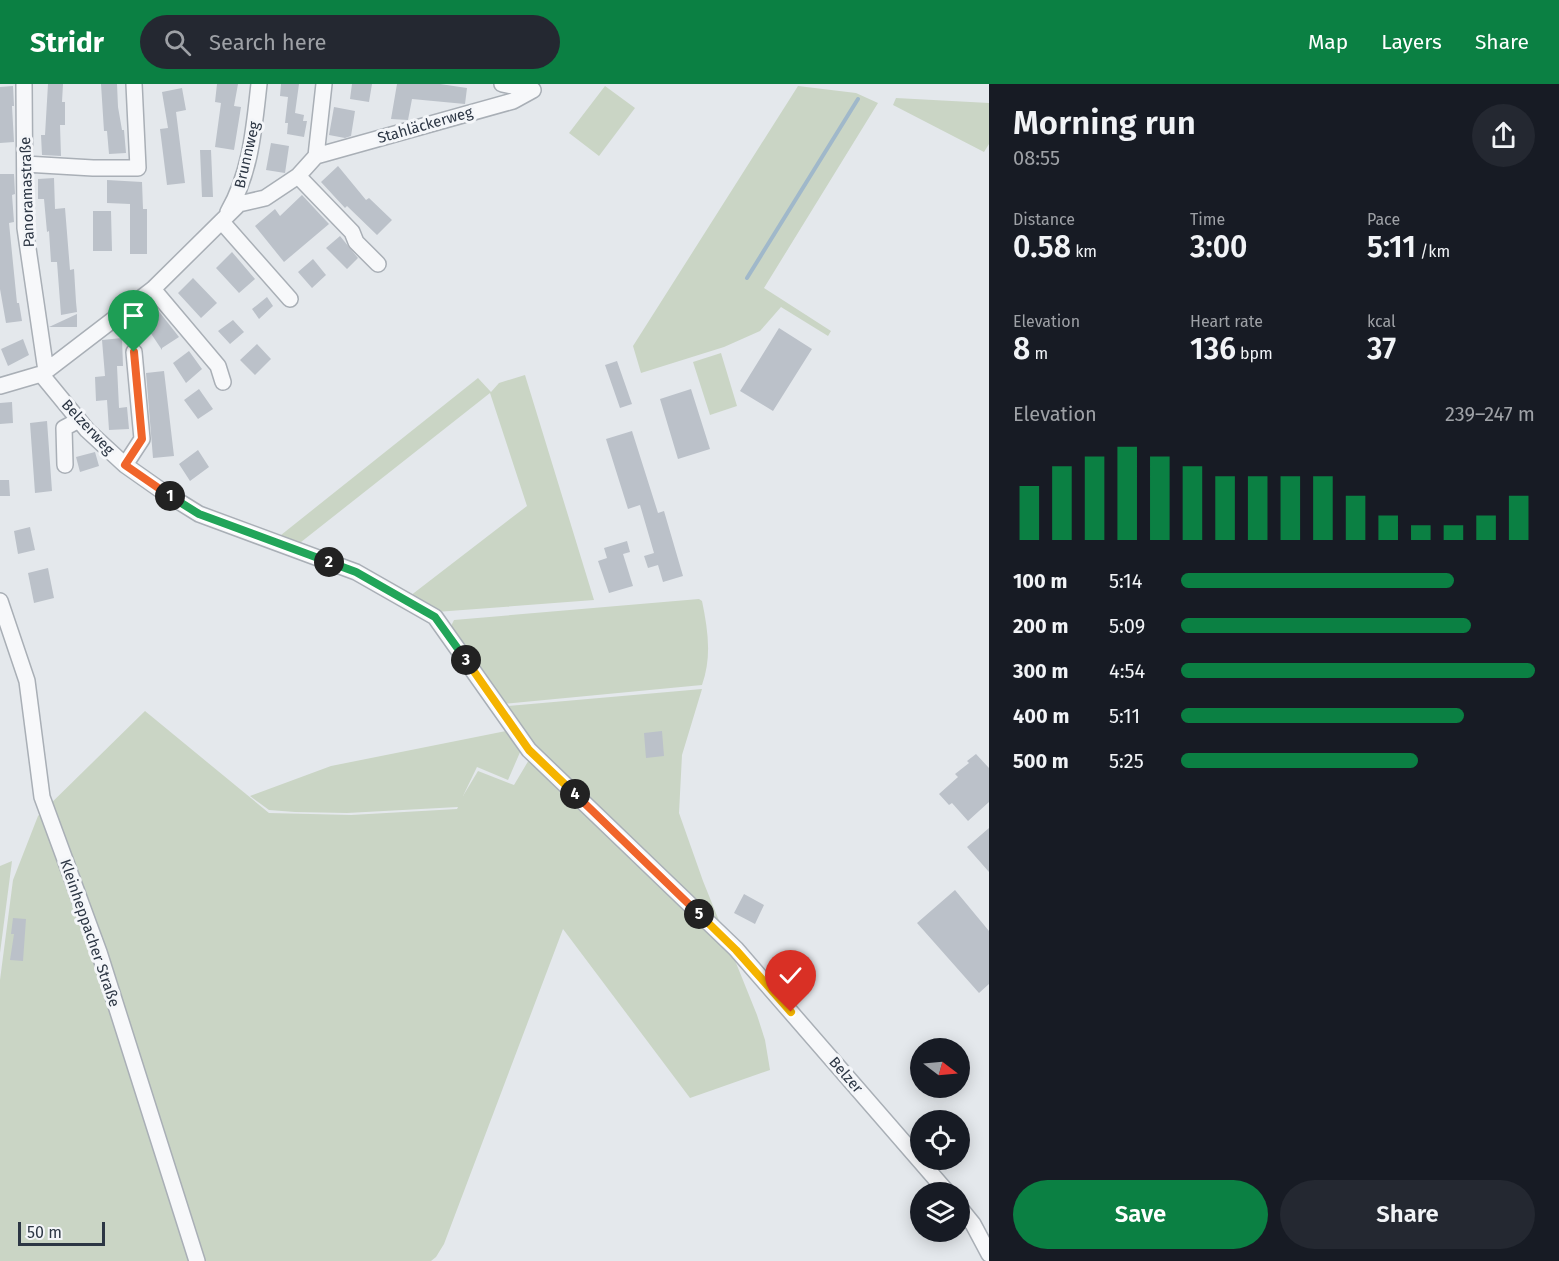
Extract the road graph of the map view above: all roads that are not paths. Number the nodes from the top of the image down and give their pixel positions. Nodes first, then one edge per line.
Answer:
1 (24, 84) edge
2 (134, 84) edge
3 (259, 84) edge
4 (324, 84) edge
5 (493, 84) edge
6 (502, 84) edge
7 (502, 104) junction
8 (316, 156) junction
9 (25, 164) junction
10 (298, 176) junction
11 (222, 222) junction
12 (378, 264) dead end
13 (153, 289) junction
14 (291, 299) dead end
15 (134, 352) dead end
16 (43, 372) junction
17 (223, 382) dead end
18 (0, 386) edge
19 (79, 420) junction
20 (65, 465) dead end
21 (125, 465) junction
22 (199, 514) joint
23 (0, 601) edge
24 (938, 1182) edge
25 (970, 1220) edge
26 (989, 1254) edge
27 (197, 1261) edge

1 - 9 street, Panoramastraße
2 - 9 street
3 - 11 street, Brunnweg
4 - 8 street
5 - 7 street
6 - 7 street, Stahläckerweg
7 - 8 street, Stahläckerweg
8 - 10 street, Brunnweg
9 - 16 street, Panoramastraße
10 - 11 street, Brunnweg
10 - 12 street
11 - 13 street, Brunnweg
11 - 14 street
13 - 16 street, Brunnweg
13 - 17 street
15 - 21 street
16 - 18 street, Brunnweg
16 - 19 street, Belzerweg
19 - 20 street
19 - 21 street, Belzerweg
21 - 22 street, Belzerweg
22 - 24 street, Belzer
23 - 27 street, Kleinheppacher Straße
25 - 26 street

